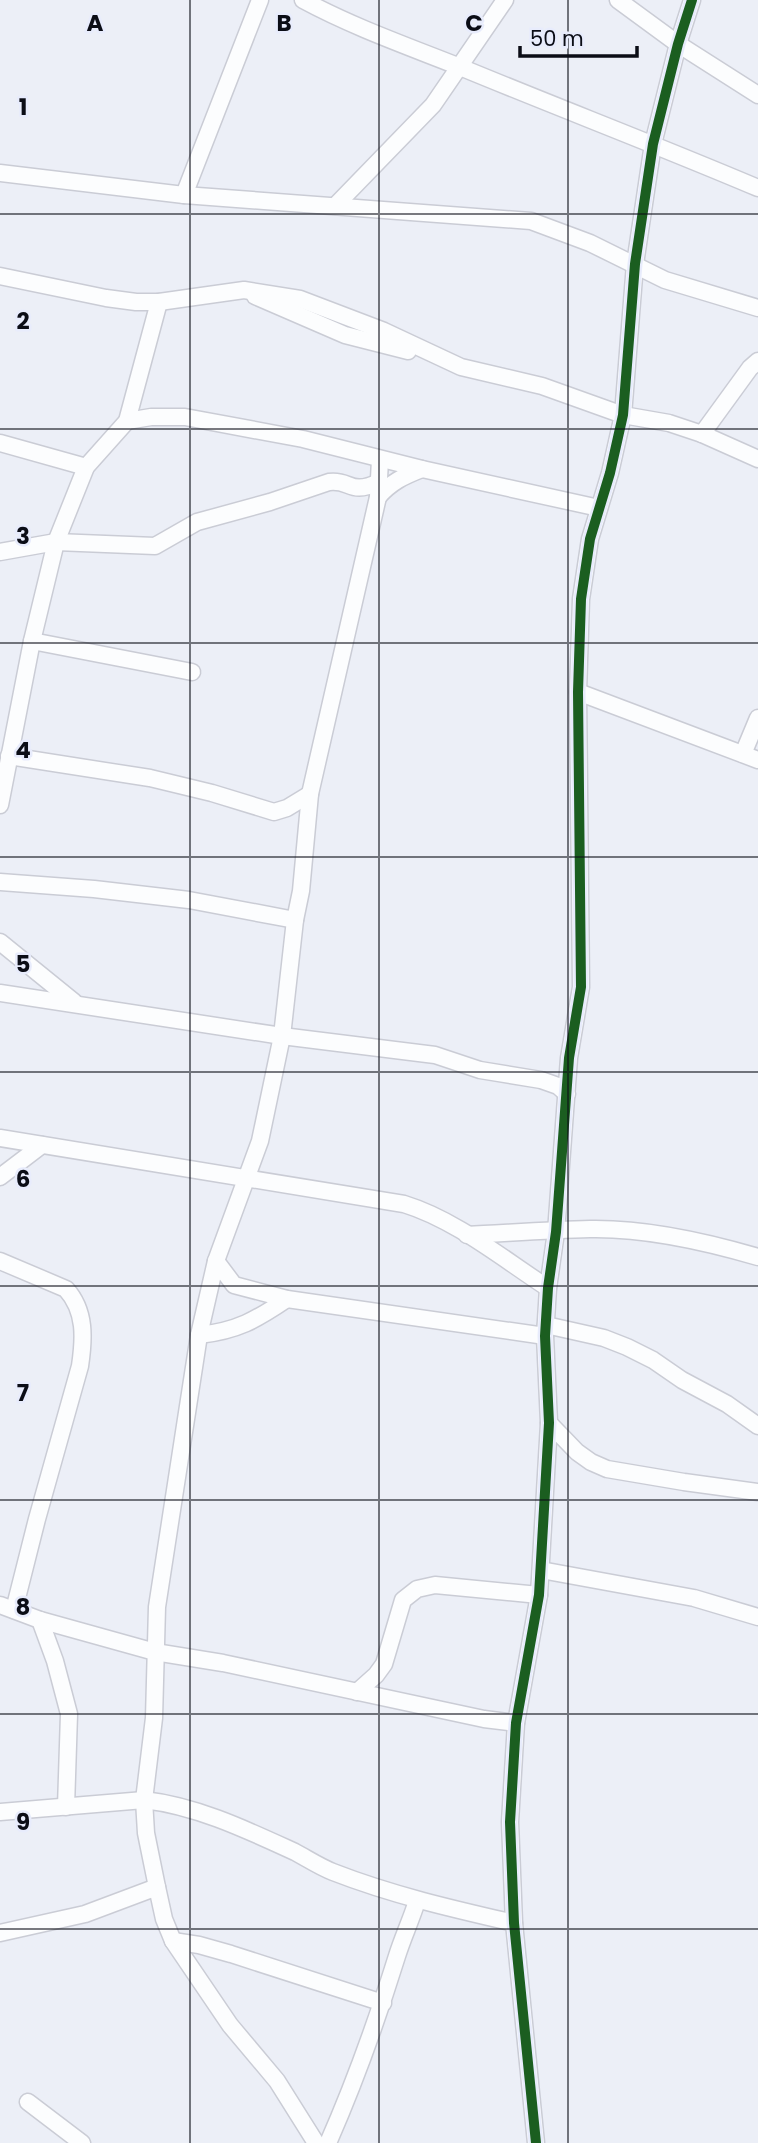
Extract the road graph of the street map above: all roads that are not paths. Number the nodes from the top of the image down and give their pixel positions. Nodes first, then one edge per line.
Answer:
1 (260, 0) edge
2 (303, 0) edge
3 (505, 0) edge
4 (618, 0) edge
5 (692, 0) edge
6 (678, 44) junction
7 (458, 67) junction
8 (758, 95) edge
9 (653, 144) junction
10 (0, 173) edge
11 (758, 188) edge
12 (184, 195) junction
13 (335, 206) junction
14 (635, 264) junction
15 (0, 276) edge
16 (159, 302) junction
17 (758, 308) edge
18 (758, 361) edge
19 (623, 415) junction
20 (127, 421) junction
21 (702, 434) junction
22 (0, 443) edge
23 (758, 458) edge
24 (380, 460) junction
25 (86, 467) junction
26 (422, 470) junction
27 (378, 489) junction
28 (599, 508) junction
29 (56, 542) junction
30 (0, 552) edge
31 (32, 641) junction
32 (192, 672) dead end
33 (578, 692) junction
34 (758, 719) edge
35 (751, 757) edge
36 (5, 766) edge
37 (310, 794) junction
38 (0, 804) edge
39 (0, 882) edge
40 (295, 920) junction
41 (0, 942) edge
42 (0, 993) edge
43 (74, 1002) junction
44 (282, 1036) junction
45 (567, 1094) junction
46 (0, 1138) edge
47 (41, 1145) junction
48 (0, 1177) edge
49 (246, 1177) junction
50 (556, 1232) junction
51 (467, 1235) junction
52 (758, 1257) edge
53 (0, 1261) edge
54 (216, 1261) junction
55 (548, 1288) junction
56 (287, 1299) junction
57 (546, 1331) junction
58 (199, 1335) junction
59 (549, 1423) junction
60 (758, 1426) edge
61 (758, 1492) edge
62 (541, 1570) junction
63 (539, 1595) junction
64 (7, 1607) edge
65 (758, 1617) edge
66 (40, 1620) junction
67 (155, 1652) junction
68 (357, 1692) junction
69 (516, 1723) junction
70 (144, 1800) junction
71 (66, 1807) junction
72 (0, 1812) edge
73 (157, 1888) junction
74 (417, 1901) junction
75 (514, 1923) junction
76 (0, 1933) edge
77 (173, 1941) junction
78 (383, 2003) junction
79 (28, 2102) dead end
80 (82, 2143) edge
81 (316, 2143) edge
82 (328, 2143) edge
83 (536, 2143) edge

1 - 12 street
2 - 7 street
3 - 7 street
4 - 6 street
5 - 6 street
6 - 8 street
6 - 9 street
7 - 9 street
7 - 13 street
9 - 11 street
9 - 14 street
10 - 12 street
12 - 13 street
13 - 14 street
14 - 17 street
14 - 19 street
15 - 16 street
16 - 19 street
16 - 20 street
18 - 21 street
19 - 21 street
19 - 28 street
20 - 24 street
20 - 25 street
21 - 23 street
22 - 25 street
24 - 26 street
24 - 27 street
25 - 29 street
26 - 27 street
26 - 28 street
27 - 29 street
27 - 37 street
28 - 33 street
29 - 30 street
29 - 31 street
31 - 32 street
31 - 36 street
33 - 35 street
33 - 45 street
34 - 35 street
36 - 37 street
36 - 38 street
37 - 40 street
39 - 40 street
40 - 44 street
41 - 43 street
42 - 43 street
43 - 44 street
44 - 45 street
44 - 49 street
45 - 50 street
46 - 47 street
47 - 48 street
47 - 49 street
49 - 51 street
49 - 54 street
50 - 51 street
50 - 52 street
50 - 55 street
51 - 55 street
53 - 64 street
54 - 56 street
54 - 58 street
55 - 57 street
56 - 57 street
56 - 58 street
57 - 59 street
57 - 60 street
58 - 67 street
59 - 61 street
59 - 62 street
62 - 63 street
62 - 65 street
63 - 68 street
63 - 69 street
64 - 66 street
66 - 67 street
66 - 71 street
67 - 68 street
67 - 70 street
68 - 69 street
69 - 75 street
70 - 71 street
70 - 73 street
70 - 74 street
71 - 72 street
73 - 76 street
73 - 77 street
74 - 75 street
74 - 78 street
75 - 83 street
77 - 78 street
77 - 81 street
78 - 82 street
79 - 80 street

